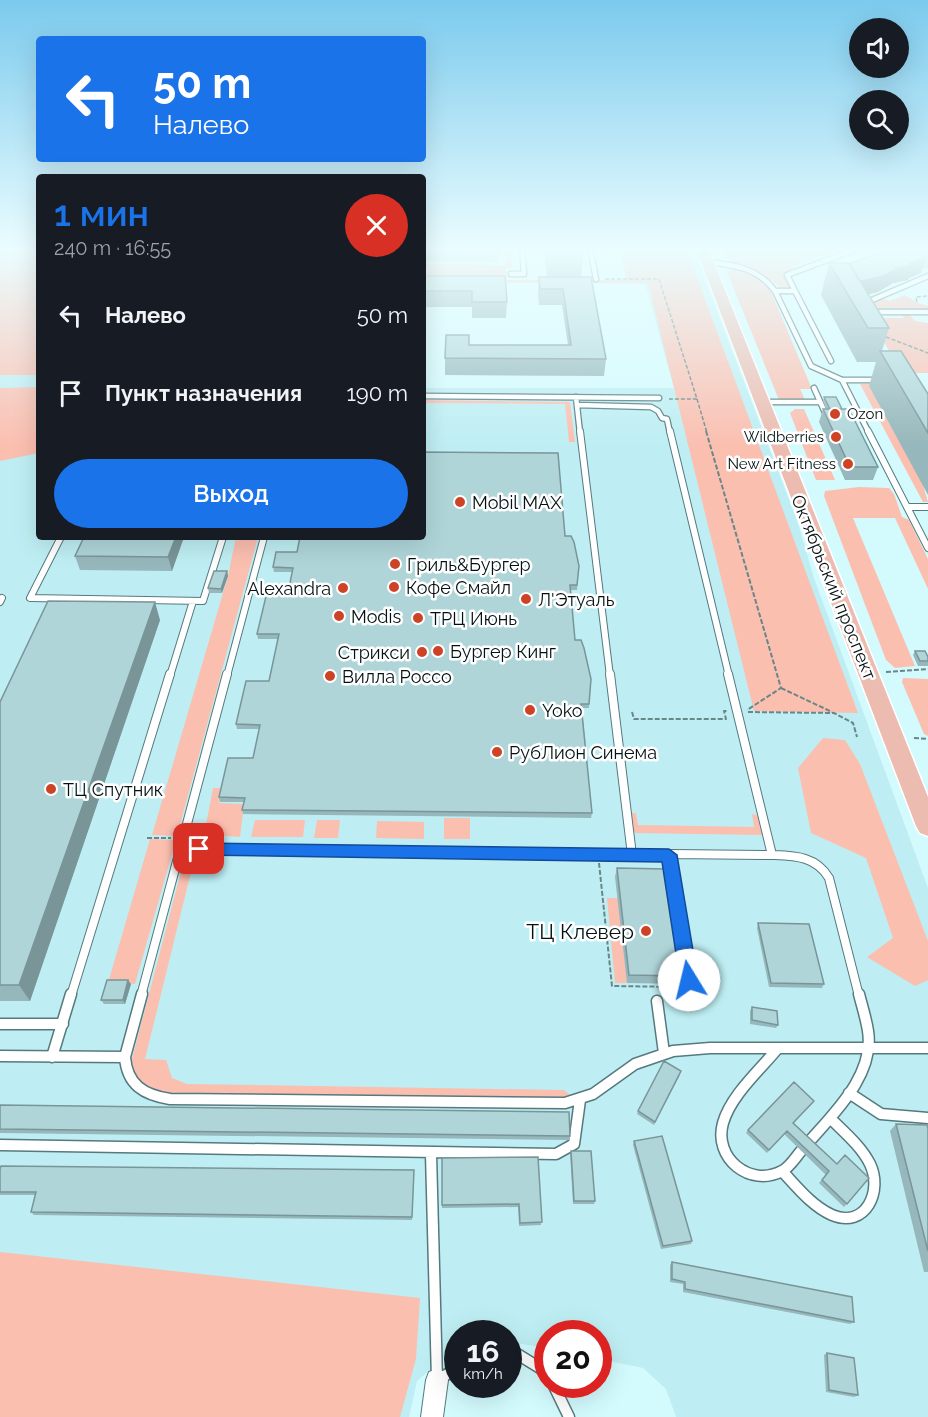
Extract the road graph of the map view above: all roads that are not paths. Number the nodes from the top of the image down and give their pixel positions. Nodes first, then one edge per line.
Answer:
1 (728, 314) edge
2 (786, 314) edge
3 (807, 314) edge
4 (864, 314) edge
5 (867, 319) edge
6 (831, 361) dead end
7 (842, 380) junction
8 (884, 380) edge
9 (814, 388) dead end
10 (426, 396) edge
11 (576, 397) junction
12 (659, 398) road end
13 (762, 402) junction
14 (820, 402) junction
15 (577, 405) junction
16 (827, 417) edge
17 (907, 507) junction
18 (928, 507) edge
19 (59, 540) edge
20 (222, 540) edge
21 (263, 540) edge
22 (928, 548) edge
23 (50, 598) junction
24 (193, 601) junction
25 (45, 609) edge
26 (928, 826) edge
27 (180, 849) junction
28 (632, 855) junction
29 (669, 855) junction
30 (772, 855) junction
31 (689, 980) dead end
32 (657, 1001) road end
33 (0, 1024) edge
34 (63, 1024) junction
35 (778, 1048) junction
36 (866, 1048) junction
37 (928, 1048) edge
38 (664, 1053) junction
39 (0, 1056) edge
40 (52, 1057) junction
41 (125, 1057) junction
42 (849, 1093) junction
43 (580, 1100) junction
44 (830, 1118) junction
45 (928, 1118) edge
46 (0, 1145) edge
47 (431, 1154) junction
48 (783, 1172) junction
49 (444, 1376) edge
50 (437, 1380) junction
51 (560, 1398) edge
52 (432, 1417) edge
53 (569, 1417) edge

1 - 13 main road, Октябрьский проспект
2 - 7 lane
3 - 6 lane
4 - 5 lane
7 - 8 lane
7 - 17 lane
9 - 14 lane
10 - 11 lane
11 - 12 lane
11 - 15 lane
13 - 14 lane
13 - 26 main road, Октябрьский проспект
14 - 16 lane
15 - 28 lane
15 - 30 lane
17 - 18 lane
17 - 22 lane
19 - 23 lane
20 - 24 lane
21 - 27 lane
23 - 24 lane
23 - 25 lane
24 - 34 lane
27 - 28 lane
27 - 41 lane
28 - 29 lane
29 - 30 lane
29 - 31 lane
30 - 36 lane
32 - 38 lane
33 - 34 lane
34 - 40 lane
35 - 36 lane
35 - 38 lane
35 - 48 lane
36 - 37 lane
36 - 42 lane
38 - 43 lane
39 - 40 lane
40 - 41 lane
41 - 43 lane
42 - 44 lane
42 - 45 lane
43 - 47 lane
44 - 48 lane
44 - 48 lane
46 - 47 lane
47 - 50 lane
49 - 50 lane
50 - 52 street
51 - 53 lane

